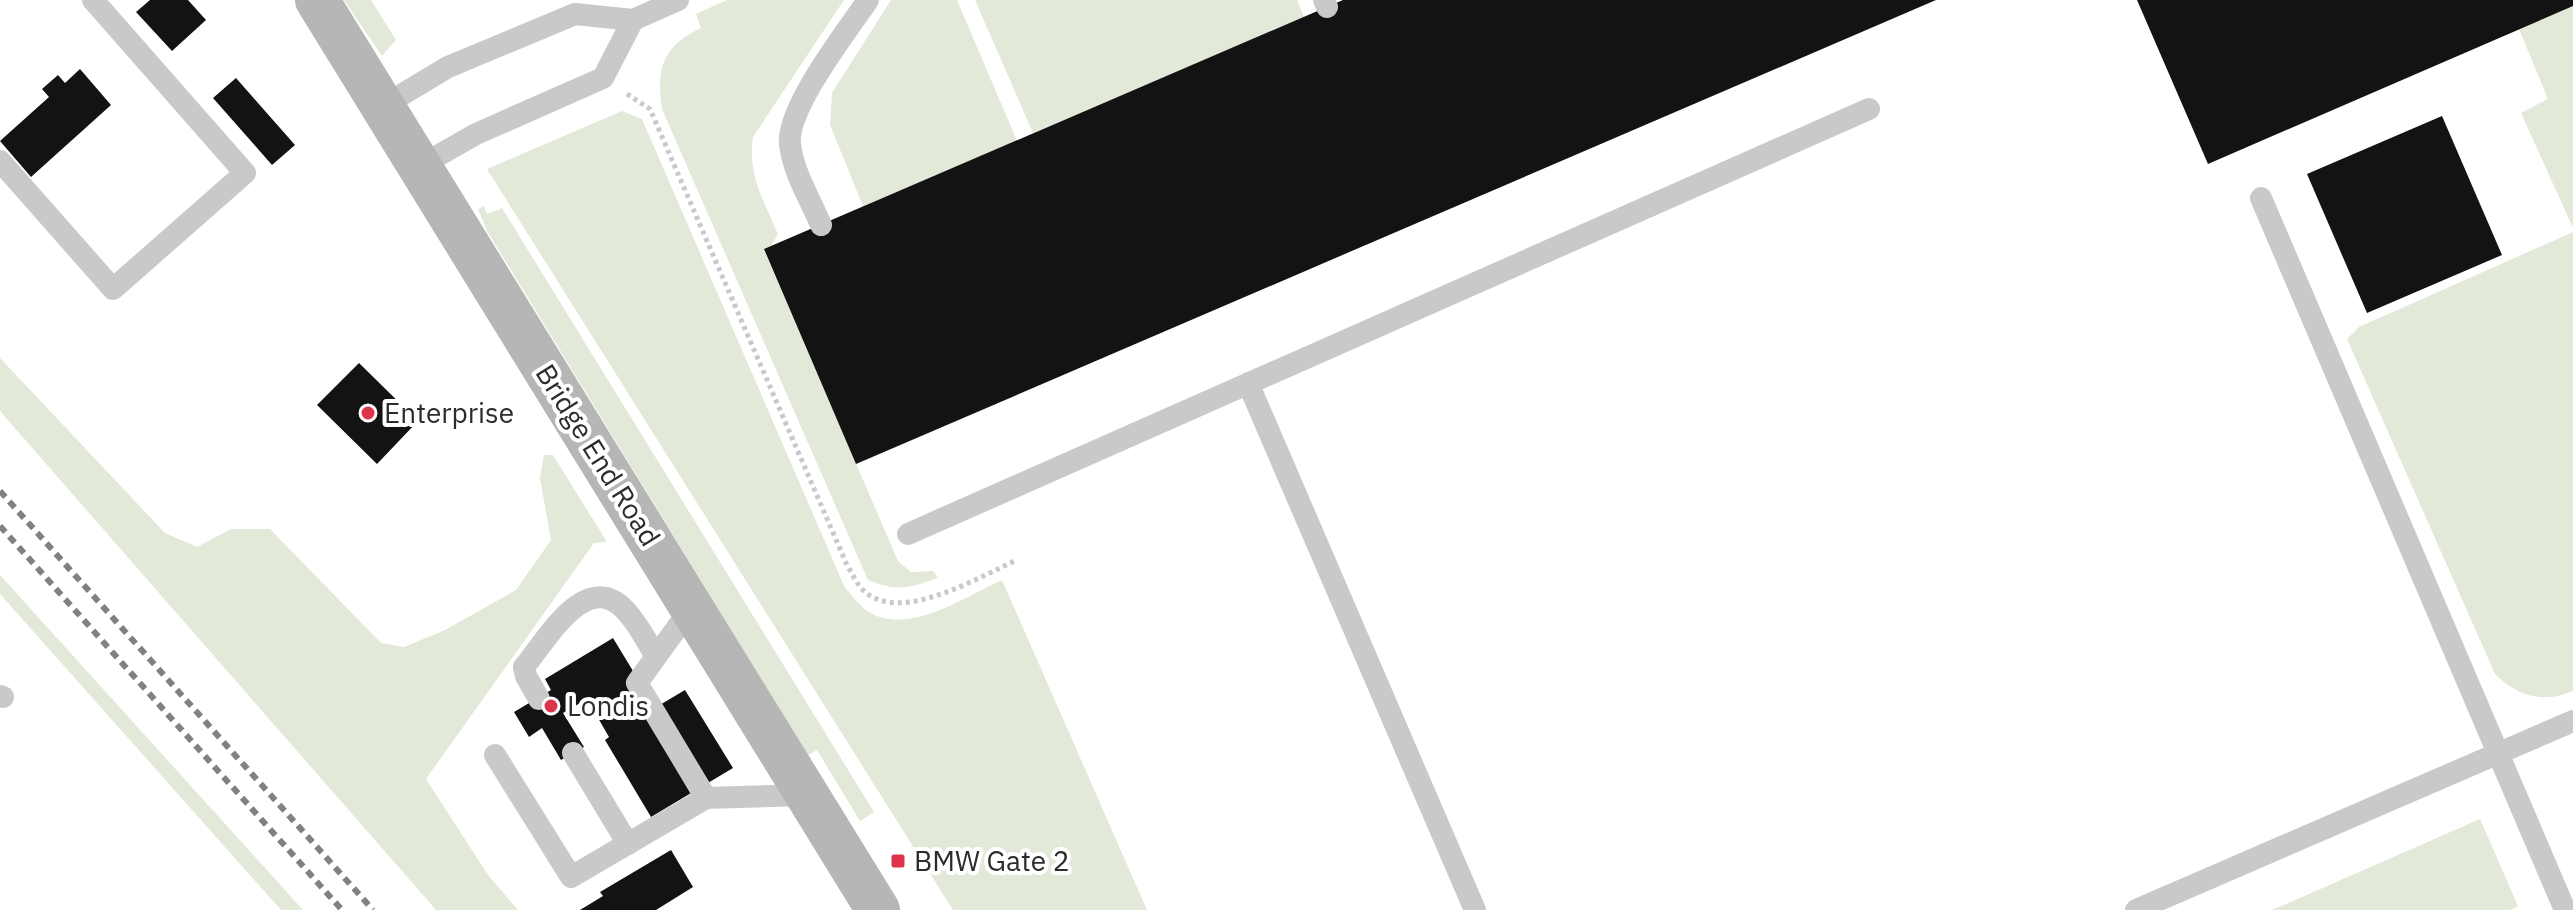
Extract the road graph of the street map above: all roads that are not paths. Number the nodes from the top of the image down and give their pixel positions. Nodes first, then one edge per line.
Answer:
1 (93, 0) edge
2 (317, 0) edge
3 (678, 0) edge
4 (868, 0) edge
5 (633, 20) junction
6 (383, 106) junction
7 (1869, 109) dead end
8 (0, 161) edge
9 (420, 166) junction
10 (2261, 198) dead end
11 (821, 225) dead end
12 (1248, 383) junction
13 (908, 534) dead end
14 (692, 607) junction
15 (656, 656) junction
16 (539, 699) dead end
17 (2573, 721) edge
18 (573, 753) dead end
19 (2499, 753) junction
20 (495, 755) dead end
21 (807, 795) junction
22 (706, 798) junction
23 (628, 844) junction
24 (878, 910) edge
25 (1475, 910) edge
26 (2136, 910) edge
27 (2565, 910) edge

1 - 8 lane
2 - 6 main road, Bridge End Road
3 - 5 lane
4 - 11 lane
5 - 6 lane
5 - 9 lane
6 - 9 main road, Bridge End Road
7 - 12 lane
9 - 14 main road, Bridge End Road
10 - 19 lane
12 - 13 lane
12 - 25 lane
14 - 15 lane
14 - 21 main road, Bridge End Road
15 - 16 lane
15 - 22 lane
17 - 19 lane
18 - 23 lane
19 - 26 lane
19 - 27 lane
20 - 23 lane
21 - 22 lane
21 - 24 main road, Bridge End Road
22 - 23 lane

